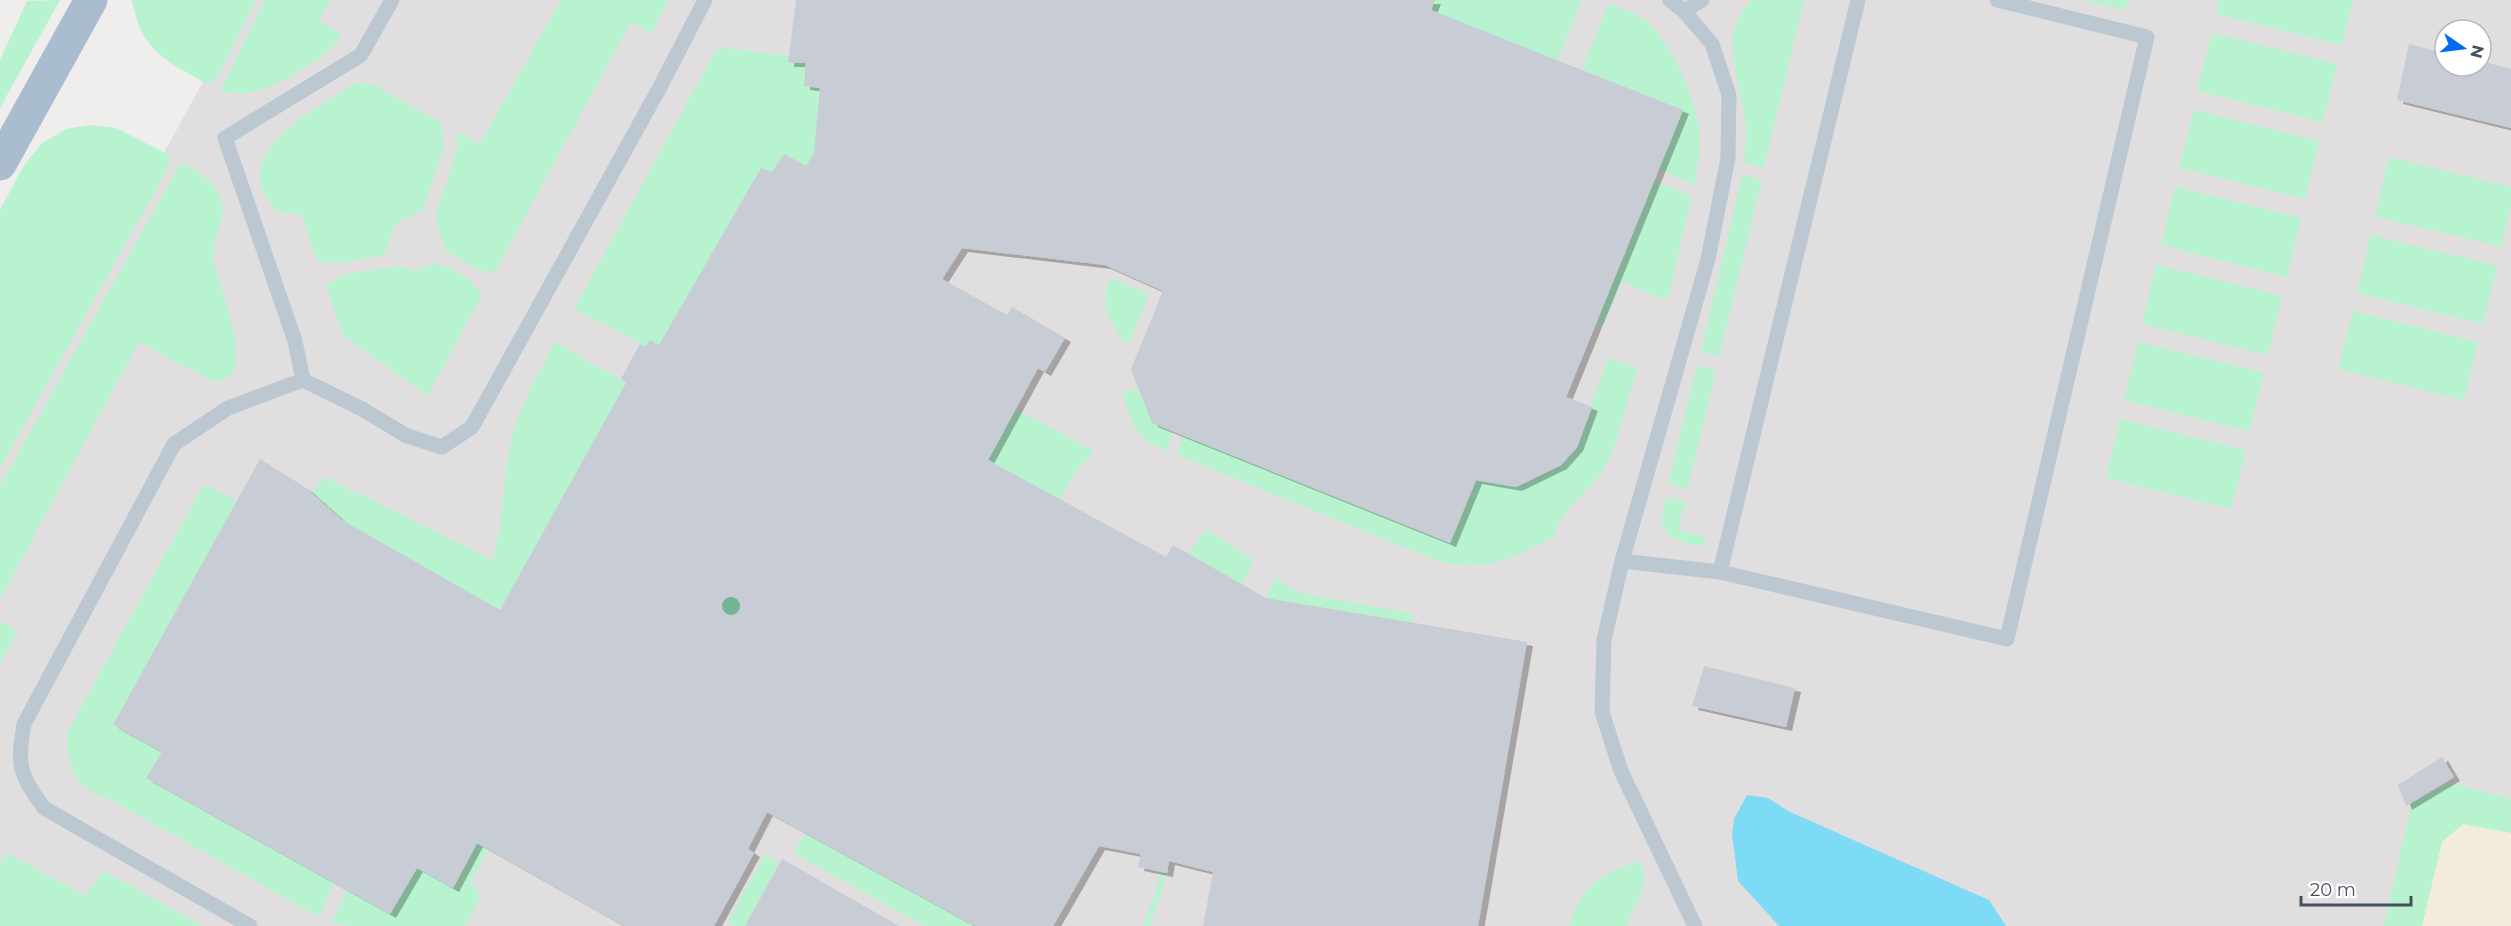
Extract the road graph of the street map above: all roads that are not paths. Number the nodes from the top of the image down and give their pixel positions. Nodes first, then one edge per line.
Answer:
1 (91, 0) edge
2 (392, 0) edge
3 (705, 0) edge
4 (1670, 0) edge
5 (1702, 0) edge
6 (1858, 0) edge
7 (1997, 0) edge
8 (1684, 11) junction
9 (0, 164) edge
10 (303, 380) junction
11 (1622, 561) junction
12 (1720, 572) junction
13 (250, 926) edge
14 (1695, 926) edge

1 - 9 main road
2 - 10 lane
3 - 10 lane
4 - 8 lane
5 - 8 lane
6 - 12 lane
7 - 12 lane
8 - 11 lane
10 - 13 lane
11 - 12 lane
11 - 14 lane

